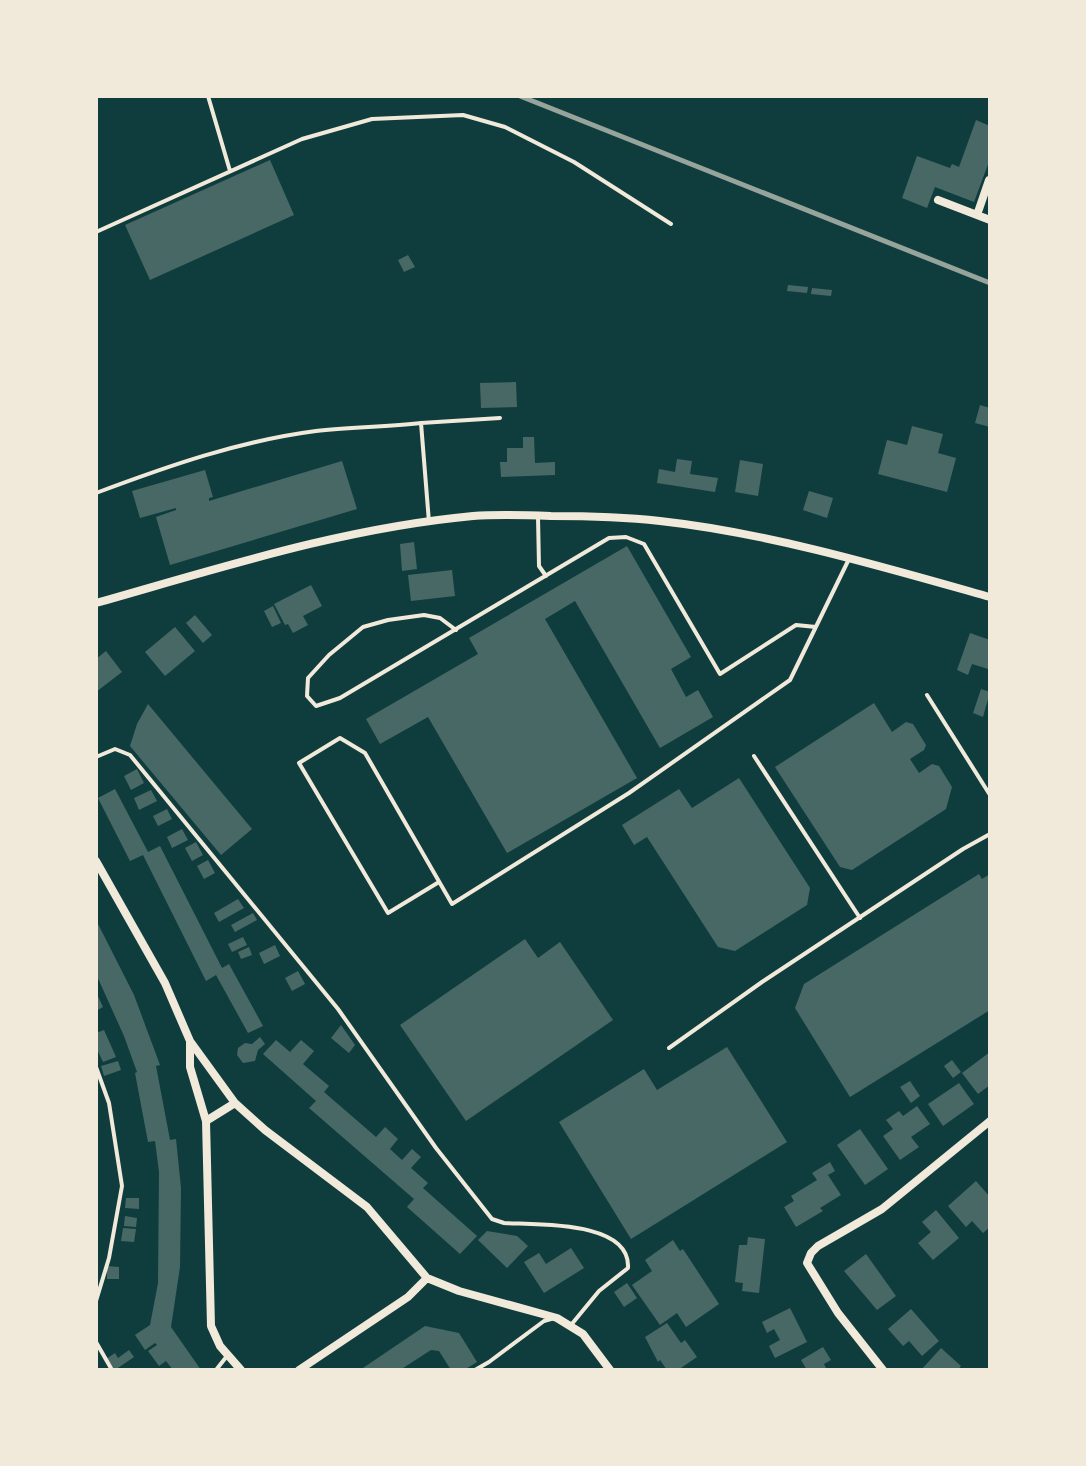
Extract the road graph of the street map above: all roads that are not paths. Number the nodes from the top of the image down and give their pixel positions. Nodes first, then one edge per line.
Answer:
1 (208, 96) edge
2 (230, 171) junction
3 (989, 180) edge
4 (938, 200) dead end
5 (977, 215) junction
6 (990, 220) edge
7 (671, 224) dead end
8 (96, 232) edge
9 (500, 418) dead end
10 (421, 423) junction
11 (96, 493) edge
12 (538, 515) junction
13 (429, 522) junction
14 (849, 559) junction
15 (546, 576) junction
16 (990, 597) edge
17 (96, 603) edge
18 (816, 627) junction
19 (456, 630) junction
20 (927, 695) dead end
21 (754, 756) dead end
22 (96, 757) edge
23 (990, 795) edge
24 (990, 834) edge
25 (96, 861) edge
26 (439, 882) junction
27 (860, 918) junction
28 (190, 1041) junction
29 (669, 1048) dead end
30 (96, 1067) edge
31 (235, 1103) junction
32 (206, 1121) junction
33 (990, 1121) edge
34 (427, 1278) junction
35 (96, 1301) edge
36 (557, 1318) junction
37 (571, 1325) junction
38 (96, 1342) edge
39 (227, 1355) junction
40 (112, 1370) edge
41 (216, 1370) edge
42 (241, 1370) edge
43 (299, 1370) edge
44 (475, 1370) edge
45 (610, 1370) edge
46 (883, 1370) edge

1 - 2 lane
2 - 7 lane
2 - 8 lane
3 - 5 street
4 - 5 street
5 - 6 street
9 - 10 lane
10 - 11 lane
10 - 13 lane
12 - 13 street
12 - 14 street
12 - 15 lane
13 - 17 street
14 - 16 street
14 - 18 lane
15 - 18 lane
15 - 19 lane
18 - 26 lane
19 - 19 lane
20 - 23 lane
21 - 27 lane
22 - 37 lane
24 - 27 lane
25 - 28 street
26 - 26 lane
27 - 29 lane
28 - 31 street
28 - 32 street
30 - 35 lane
31 - 32 street
31 - 34 street
32 - 39 street
33 - 46 street
34 - 36 street
34 - 43 street
36 - 37 street
36 - 44 lane
37 - 45 street
38 - 40 lane
39 - 41 lane
39 - 42 street

